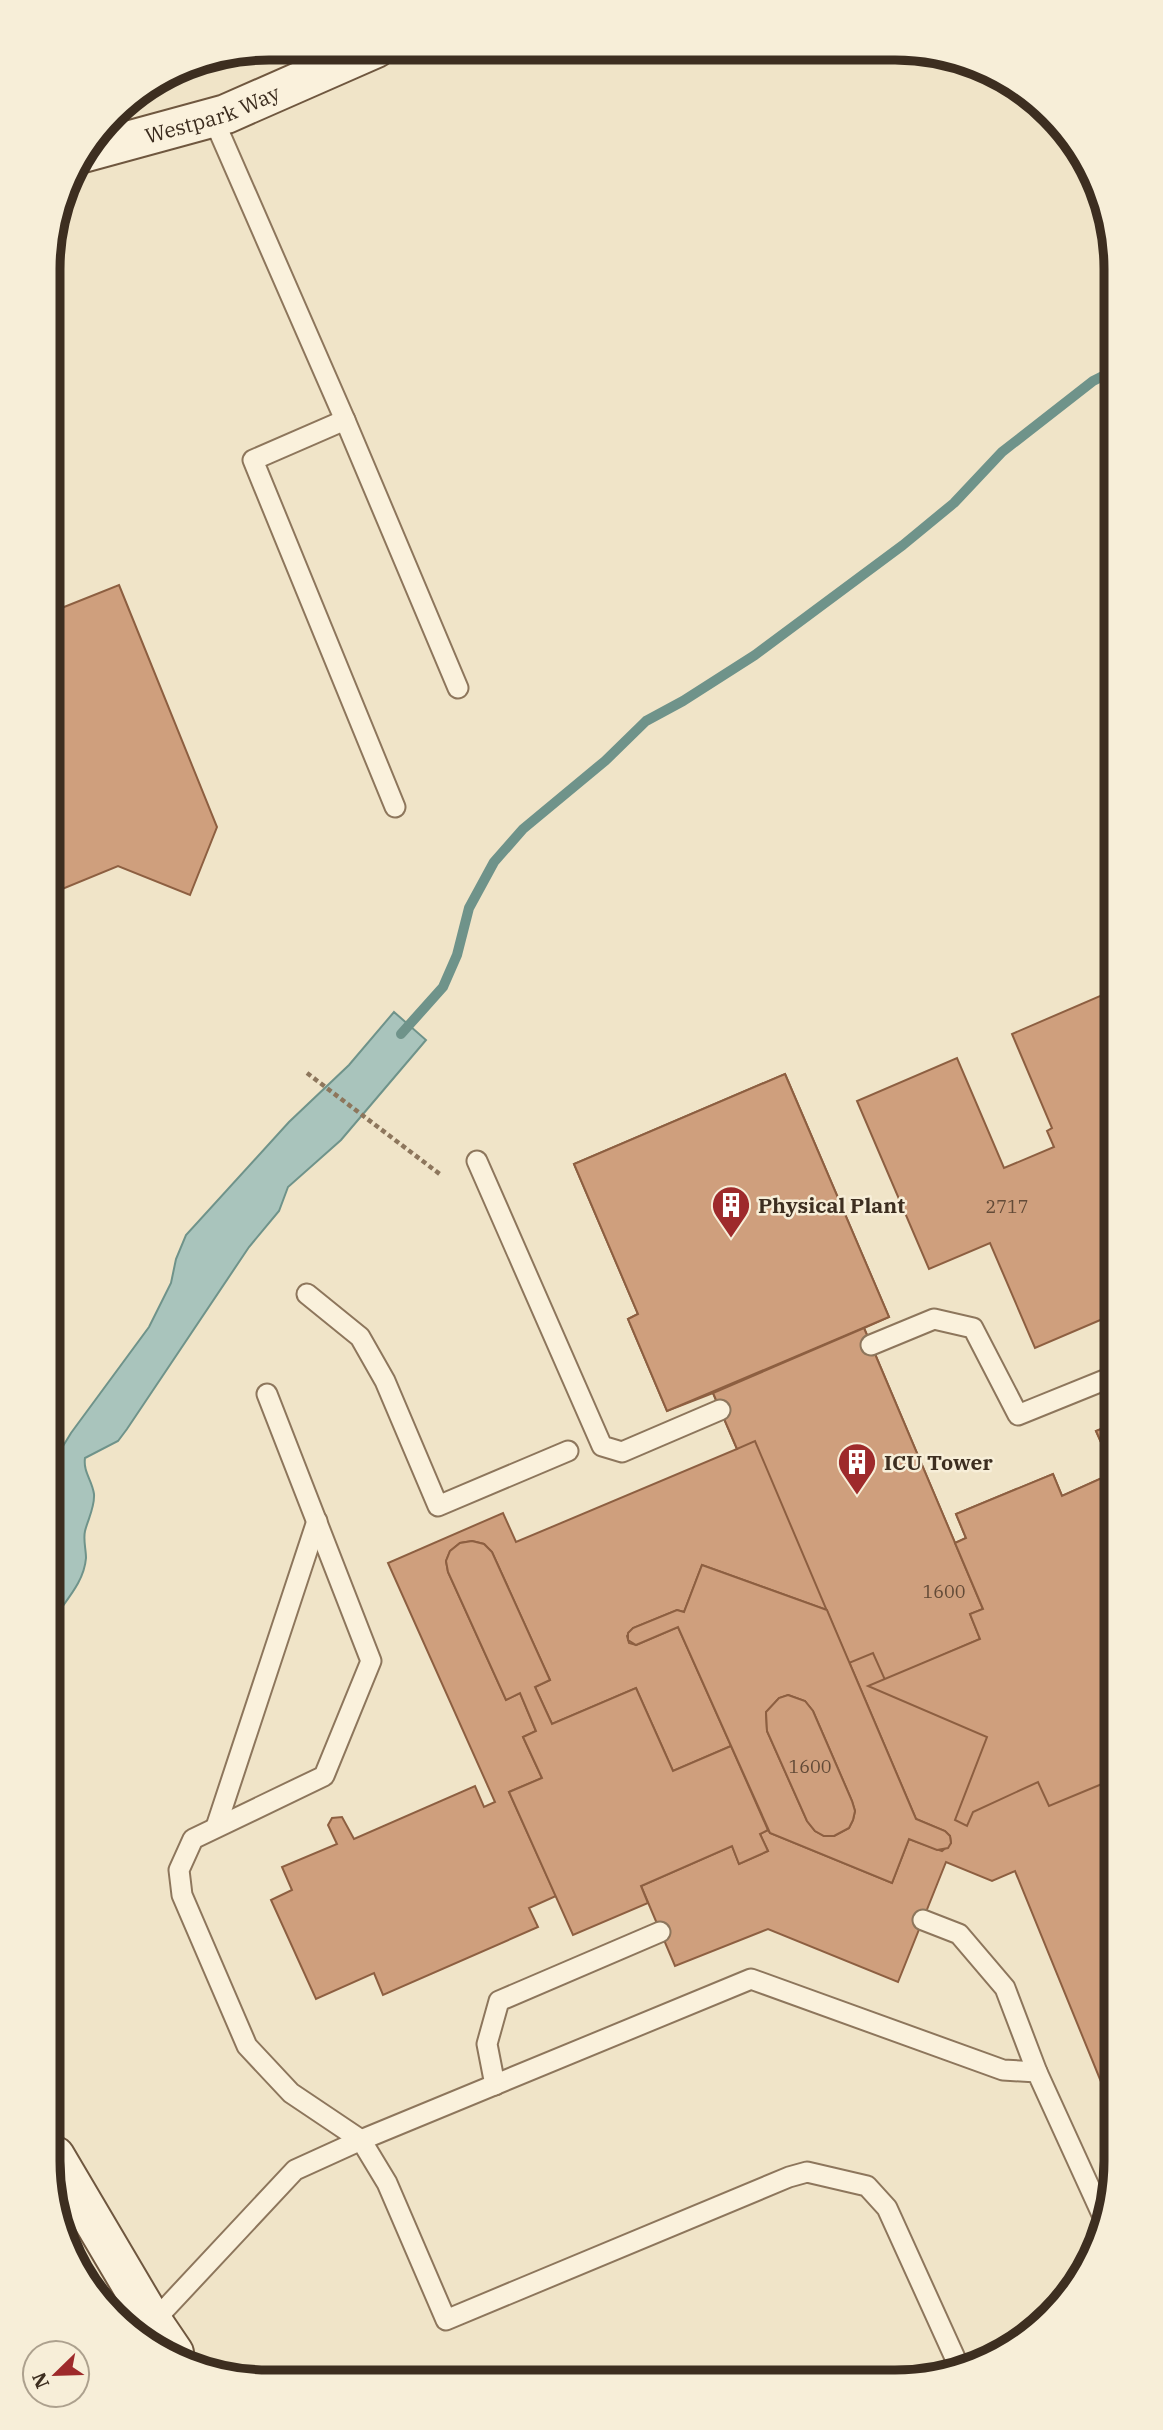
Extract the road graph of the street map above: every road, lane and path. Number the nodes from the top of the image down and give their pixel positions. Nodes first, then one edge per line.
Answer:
1 (348, 60) edge
2 (213, 118) junction
3 (97, 149) edge
4 (345, 420) junction
5 (458, 688) dead end
6 (395, 807) dead end
7 (307, 1073) dead end
8 (477, 1161) dead end
9 (441, 1175) dead end
10 (307, 1294) dead end
11 (871, 1345) dead end
12 (1103, 1380) edge
13 (267, 1394) dead end
14 (720, 1410) dead end
15 (568, 1451) dead end
16 (317, 1521) junction
17 (216, 1828) junction
18 (923, 1920) dead end
19 (660, 1932) dead end
20 (1037, 2072) junction
21 (495, 2085) junction
22 (361, 2140) junction
23 (60, 2165) edge
24 (1098, 2206) edge
25 (153, 2322) junction
26 (168, 2344) edge
27 (956, 2361) edge

1 - 2 main road, Westpark Way
2 - 3 main road, Westpark Way
2 - 4 lane
4 - 5 lane
4 - 6 lane
7 - 9 path
8 - 14 lane
10 - 15 lane
11 - 12 lane
13 - 16 lane
16 - 17 lane
16 - 17 lane
17 - 22 lane
18 - 20 lane
19 - 21 lane
20 - 21 lane
20 - 24 lane
21 - 22 lane
22 - 25 lane
22 - 27 lane
23 - 25 main road
25 - 26 main road

